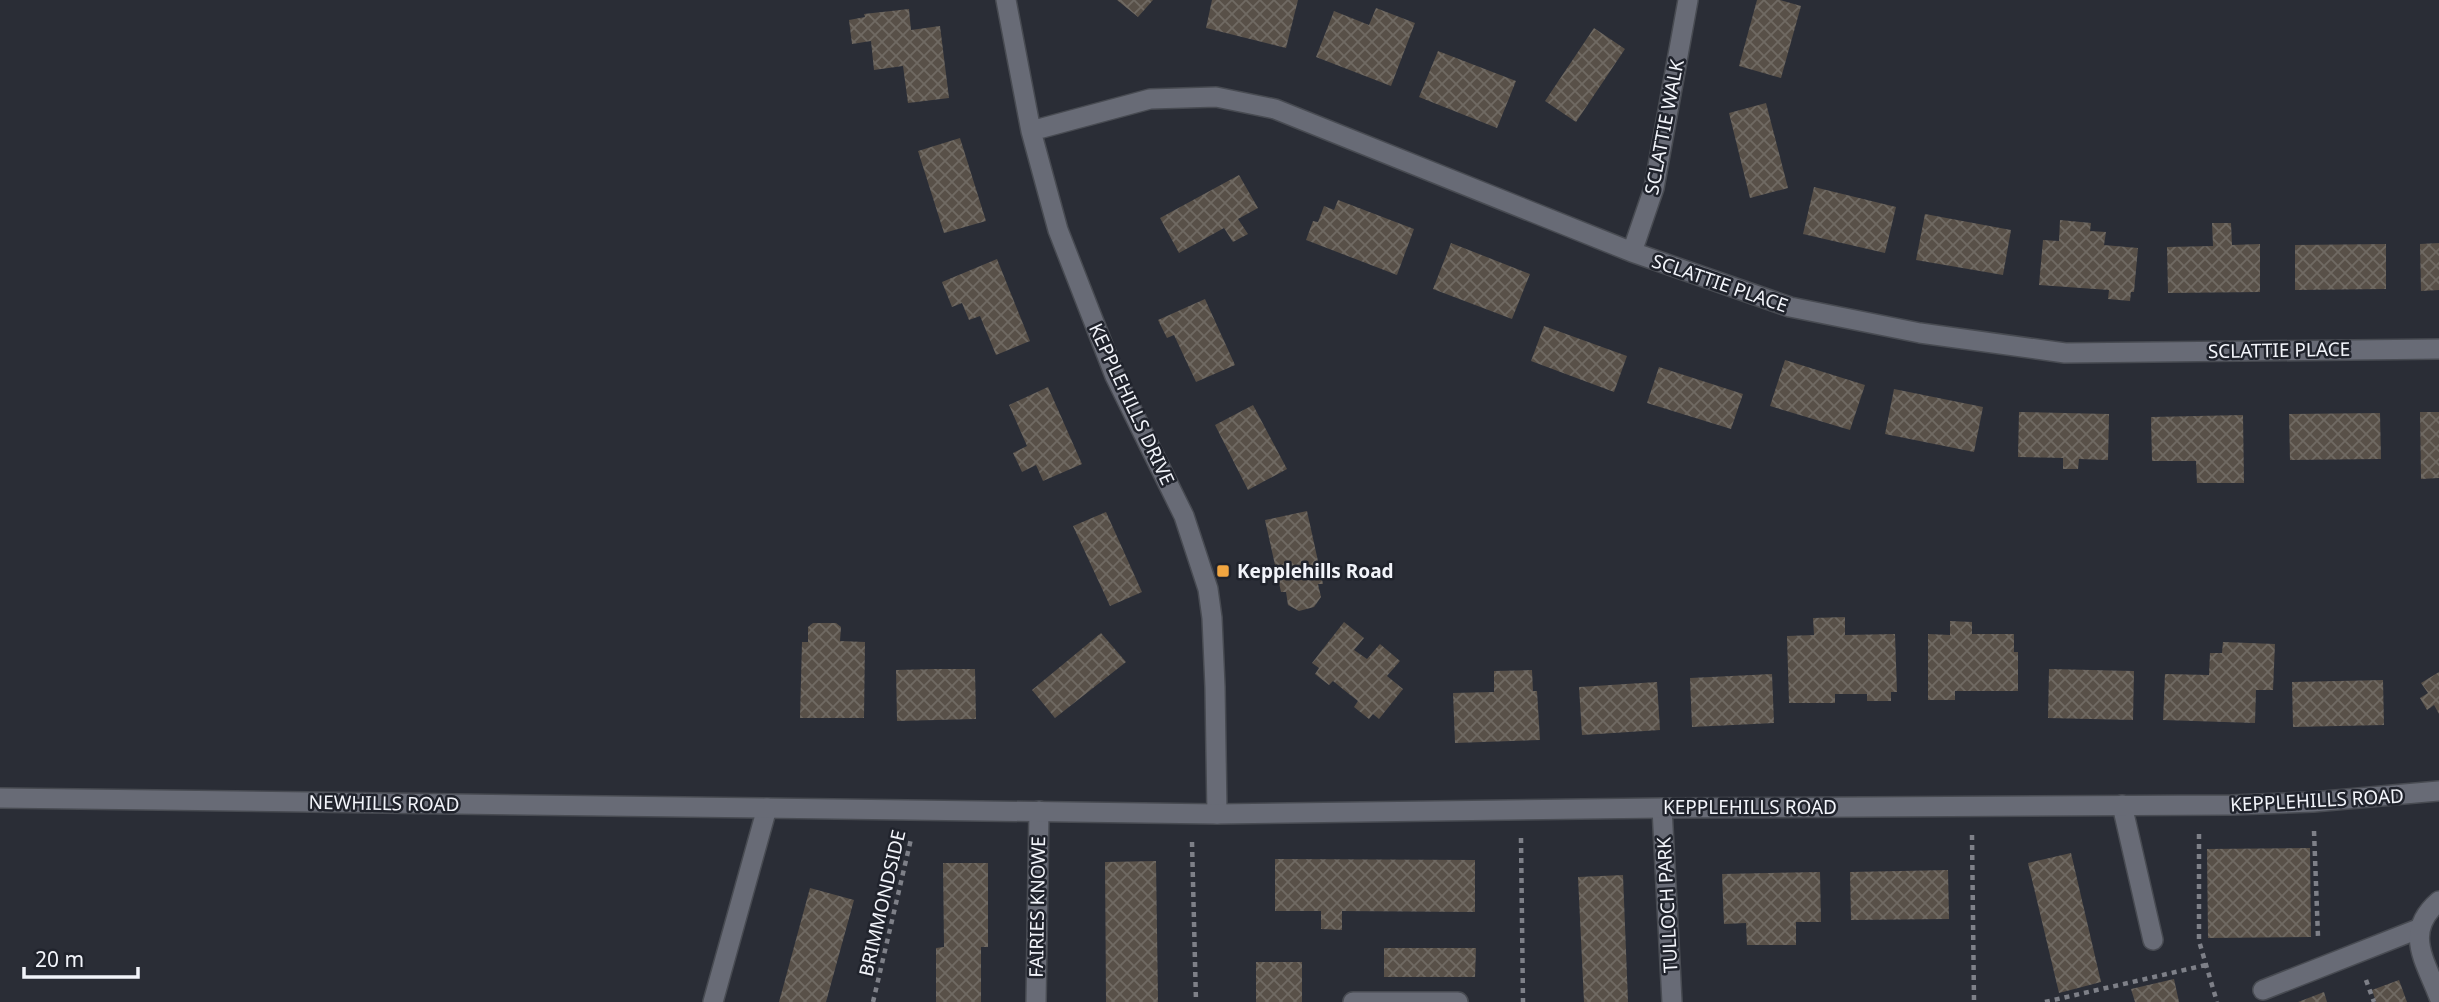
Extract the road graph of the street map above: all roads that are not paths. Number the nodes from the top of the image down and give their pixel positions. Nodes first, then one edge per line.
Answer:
1 (1006, 0) edge
2 (1688, 0) edge
3 (1031, 131) junction
4 (1632, 253) junction
5 (2439, 349) edge
6 (2439, 791) edge
7 (0, 798) edge
8 (2122, 805) junction
9 (767, 808) junction
10 (1662, 808) junction
11 (1039, 811) junction
12 (1217, 814) junction
13 (2439, 901) edge
14 (2418, 929) junction
15 (2153, 940) dead end
16 (2263, 990) dead end
17 (2439, 997) edge
18 (713, 1002) edge
19 (1035, 1002) edge
20 (1353, 1002) edge
21 (1458, 1002) edge
22 (1672, 1002) edge

1 - 3 street, KEPPLEHILLS DRIVE
2 - 4 street, SCLATTIE WALK
3 - 4 street, SCLATTIE PLACE
3 - 12 street, KEPPLEHILLS DRIVE
4 - 5 street, SCLATTIE PLACE
6 - 8 street, KEPPLEHILLS ROAD
7 - 9 street, NEWHILLS ROAD
8 - 10 street, KEPPLEHILLS ROAD
8 - 15 street
9 - 11 street, KEPPLEHILLS ROAD
9 - 18 street
10 - 12 street, KEPPLEHILLS ROAD
10 - 22 street, TULLOCH PARK
11 - 12 street, KEPPLEHILLS ROAD
11 - 19 street, FAIRIES KNOWE
13 - 14 street
14 - 16 street
14 - 17 street
20 - 21 street

